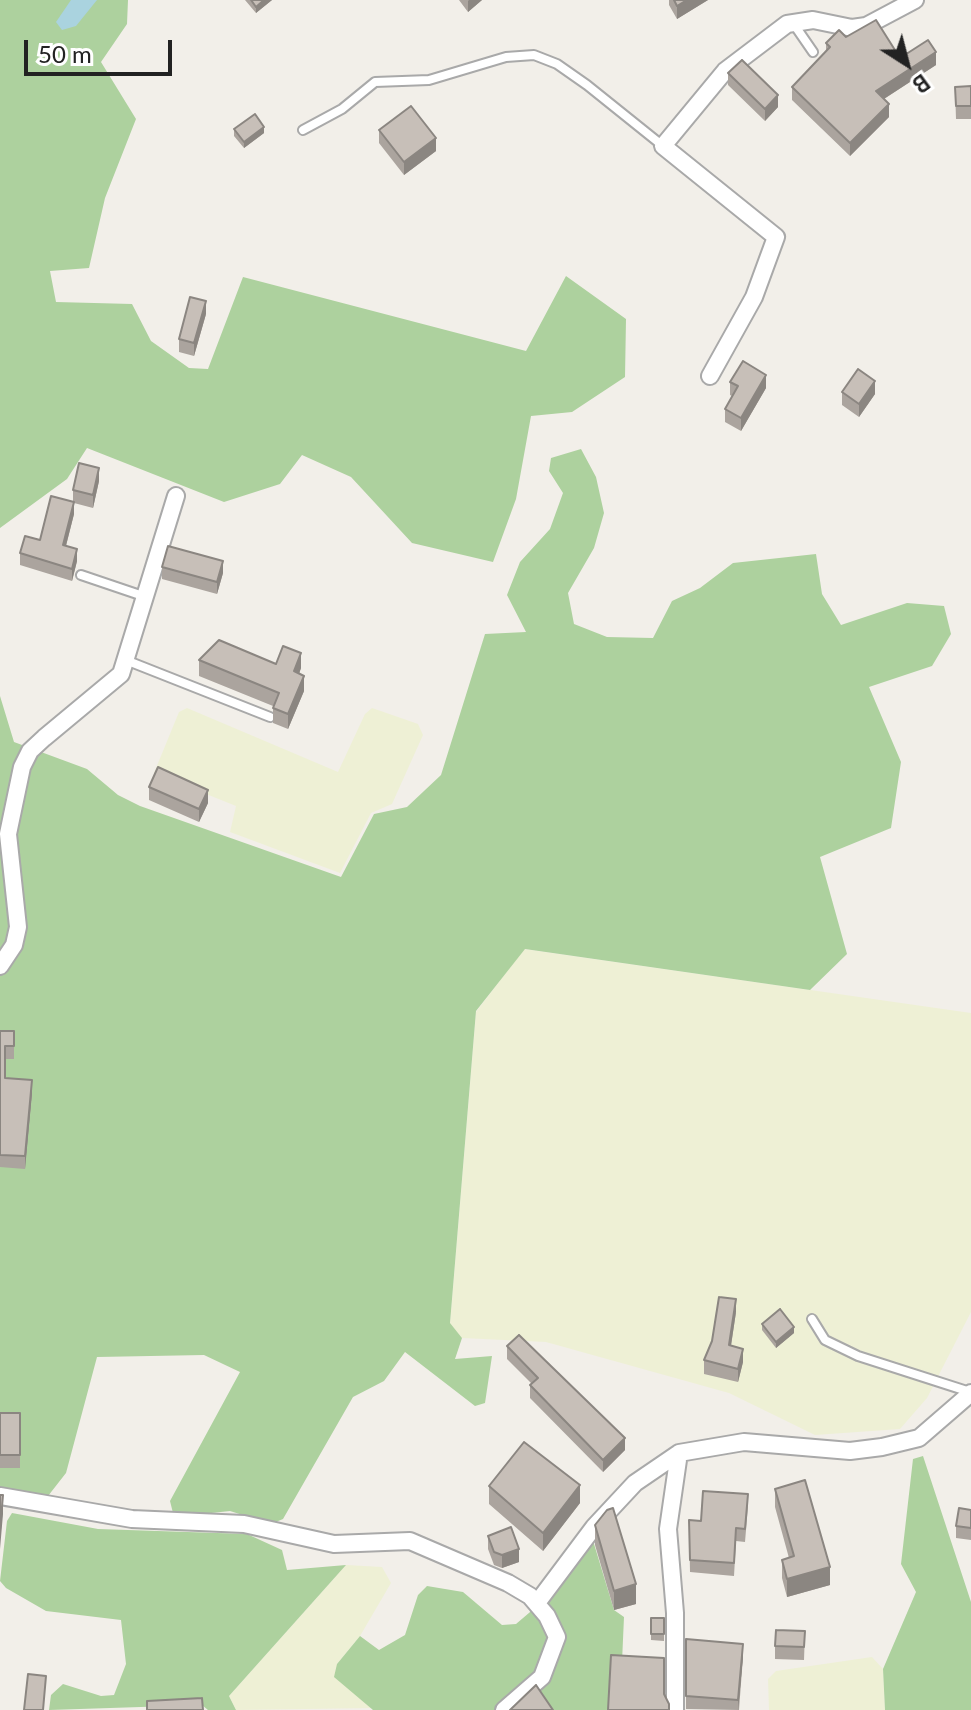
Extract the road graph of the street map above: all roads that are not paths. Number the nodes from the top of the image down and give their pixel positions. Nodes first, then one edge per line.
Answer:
1 (915, 0) edge
2 (793, 23) junction
3 (813, 52) dead end
4 (303, 130) dead end
5 (663, 146) junction
6 (710, 376) dead end
7 (176, 496) dead end
8 (81, 575) dead end
9 (146, 597) junction
10 (128, 661) junction
11 (270, 717) edge
12 (0, 966) edge
13 (812, 1319) dead end
14 (971, 1392) edge
15 (679, 1453) junction
16 (0, 1496) edge
17 (537, 1603) junction
18 (504, 1710) edge
19 (675, 1710) edge

1 - 2 street
2 - 3 lane
2 - 5 street
4 - 5 lane
5 - 6 street
7 - 9 street
8 - 9 lane
9 - 10 street
10 - 11 lane
10 - 12 street
13 - 14 lane
14 - 15 street
15 - 17 street
15 - 19 street
16 - 17 street
17 - 18 street

